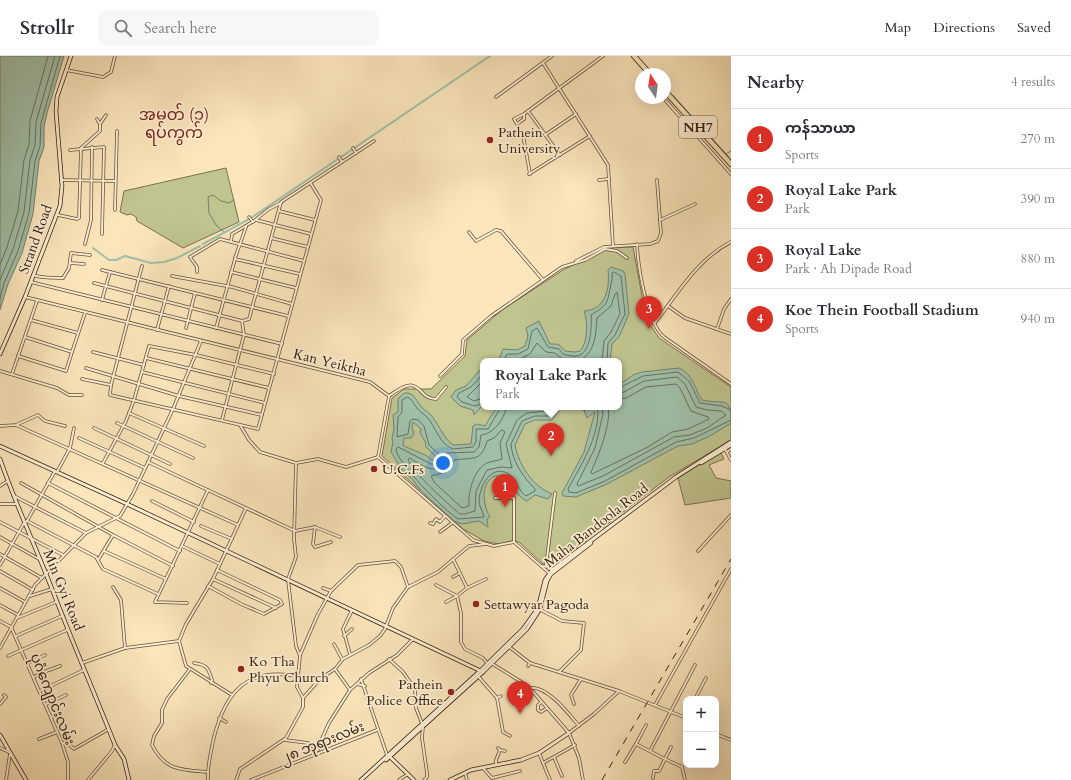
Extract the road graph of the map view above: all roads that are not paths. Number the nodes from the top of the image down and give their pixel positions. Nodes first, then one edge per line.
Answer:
1 (71, 56) edge
2 (115, 56) edge
3 (552, 56) edge
4 (603, 56) edge
5 (634, 56) edge
6 (543, 63) junction
7 (645, 68) edge
8 (66, 70) junction
9 (559, 88) junction
10 (496, 97) dead end
11 (671, 97) edge
12 (669, 104) edge
13 (528, 111) junction
14 (524, 114) junction
15 (576, 114) junction
16 (106, 115) dead end
17 (97, 119) dead end
18 (100, 124) junction
19 (117, 131) dead end
20 (523, 135) dead end
21 (545, 135) junction
22 (590, 136) junction
23 (374, 141) dead end
24 (92, 147) junction
25 (81, 148) junction
26 (353, 148) dead end
27 (70, 150) dead end
28 (355, 152) junction
29 (560, 155) junction
30 (724, 156) junction
31 (339, 157) dead end
32 (341, 161) junction
33 (719, 161) junction
34 (731, 164) edge
35 (731, 174) edge
36 (609, 179) junction
37 (61, 180) junction
38 (80, 180) junction
39 (599, 180) dead end
40 (657, 180) dead end
41 (90, 181) junction
42 (103, 181) junction
43 (115, 181) junction
44 (299, 184) dead end
45 (311, 184) junction
46 (301, 187) junction
47 (281, 203) junction
48 (695, 204) dead end
49 (115, 210) dead end
50 (279, 211) junction
51 (58, 215) junction
52 (250, 217) dead end
53 (256, 220) junction
54 (315, 220) junction
55 (660, 220) junction
56 (253, 221) junction
57 (275, 225) junction
58 (246, 226) junction
59 (469, 232) dead end
60 (102, 234) dead end
61 (311, 235) junction
62 (271, 238) junction
63 (231, 242) junction
64 (731, 242) edge
65 (85, 244) dead end
66 (240, 244) junction
67 (637, 244) junction
68 (614, 246) junction
69 (308, 247) junction
70 (267, 252) junction
71 (90, 255) dead end
72 (628, 258) dead end
73 (235, 259) junction
74 (304, 261) junction
75 (70, 263) junction
76 (84, 264) dead end
77 (572, 264) junction
78 (263, 265) junction
79 (142, 266) dead end
80 (102, 270) dead end
81 (110, 272) junction
82 (197, 272) dead end
83 (231, 272) junction
84 (300, 274) junction
85 (33, 275) junction
86 (172, 276) dead end
87 (139, 279) junction
88 (260, 279) junction
89 (544, 280) junction
90 (31, 282) junction
91 (94, 283) dead end
92 (106, 286) junction
93 (169, 286) junction
94 (228, 286) junction
95 (296, 288) junction
96 (195, 293) junction
97 (255, 293) junction
98 (136, 294) junction
99 (25, 297) junction
100 (731, 299) edge
101 (37, 300) junction
102 (102, 300) junction
103 (224, 300) junction
104 (165, 301) junction
105 (292, 304) junction
106 (668, 306) junction
107 (252, 307) junction
108 (132, 308) junction
109 (192, 308) junction
110 (85, 312) junction
111 (220, 314) junction
112 (161, 315) junction
113 (288, 316) junction
114 (32, 320) junction
115 (242, 321) junction
116 (188, 322) junction
117 (128, 323) junction
118 (654, 324) junction
119 (186, 328) dead end
120 (216, 328) junction
121 (717, 329) junction
122 (157, 330) junction
123 (79, 333) junction
124 (731, 334) edge
125 (244, 335) junction
126 (25, 337) junction
127 (202, 341) junction
128 (282, 344) junction
129 (240, 350) junction
130 (72, 352) junction
131 (93, 352) dead end
132 (0, 354) edge
133 (196, 355) junction
134 (18, 356) junction
135 (118, 358) junction
136 (146, 358) junction
137 (278, 359) junction
138 (144, 365) junction
139 (237, 365) junction
140 (86, 368) dead end
141 (190, 369) junction
142 (0, 371) edge
143 (142, 372) junction
144 (12, 374) junction
145 (274, 374) junction
146 (114, 376) junction
147 (440, 376) dead end
148 (82, 379) dead end
149 (233, 379) junction
150 (185, 382) junction
151 (140, 384) junction
152 (731, 384) edge
153 (111, 385) junction
154 (446, 387) dead end
155 (270, 388) junction
156 (230, 394) junction
157 (82, 395) dead end
158 (179, 396) junction
159 (389, 396) junction
160 (134, 400) junction
161 (265, 403) junction
162 (225, 406) junction
163 (173, 410) junction
164 (129, 412) junction
165 (262, 415) junction
166 (222, 420) junction
167 (117, 423) dead end
168 (240, 424) junction
169 (16, 425) junction
170 (123, 425) junction
171 (0, 426) edge
172 (65, 426) dead end
173 (74, 428) dead end
174 (94, 428) dead end
175 (165, 428) junction
176 (79, 438) dead end
177 (116, 439) junction
178 (158, 441) junction
179 (731, 444) edge
180 (0, 446) edge
181 (204, 446) dead end
182 (70, 448) junction
183 (731, 449) edge
184 (726, 450) junction
185 (109, 451) junction
186 (152, 455) junction
187 (378, 457) junction
188 (193, 458) dead end
189 (0, 459) edge
190 (731, 460) edge
191 (148, 462) junction
192 (103, 463) junction
193 (296, 463) junction
194 (170, 464) dead end
195 (145, 468) junction
196 (56, 471) junction
197 (140, 480) junction
198 (8, 481) junction
199 (21, 483) dead end
200 (48, 483) junction
201 (0, 486) edge
202 (208, 490) junction
203 (555, 493) dead end
204 (41, 494) junction
205 (14, 496) junction
206 (495, 498) dead end
207 (152, 501) dead end
208 (17, 503) junction
209 (0, 504) edge
210 (127, 504) junction
211 (34, 506) junction
212 (201, 507) junction
213 (246, 508) junction
214 (731, 515) edge
215 (445, 516) junction
216 (116, 518) junction
217 (27, 521) junction
218 (0, 522) edge
219 (194, 522) junction
220 (452, 522) junction
221 (24, 523) junction
222 (238, 525) junction
223 (432, 525) dead end
224 (100, 526) junction
225 (201, 526) dead end
226 (315, 527) junction
227 (19, 531) junction
228 (295, 531) junction
229 (440, 532) dead end
230 (86, 533) junction
231 (189, 534) junction
232 (113, 535) junction
233 (340, 536) dead end
234 (0, 537) edge
235 (31, 538) junction
236 (232, 539) junction
237 (331, 542) dead end
238 (477, 542) junction
239 (514, 542) junction
240 (12, 544) junction
241 (74, 544) junction
242 (486, 544) junction
243 (476, 545) junction
244 (182, 546) junction
245 (180, 550) junction
246 (104, 551) junction
247 (226, 551) junction
248 (698, 551) dead end
249 (0, 554) edge
250 (63, 555) junction
251 (572, 555) junction
252 (5, 556) junction
253 (453, 559) junction
254 (40, 560) junction
255 (98, 560) junction
256 (561, 563) junction
257 (0, 564) edge
258 (220, 564) junction
259 (173, 566) junction
260 (542, 566) junction
261 (546, 566) junction
262 (731, 569) edge
263 (218, 570) junction
264 (0, 571) edge
265 (552, 572) junction
266 (460, 573) junction
267 (44, 576) junction
268 (453, 577) dead end
269 (166, 579) junction
270 (213, 579) junction
271 (486, 579) dead end
272 (288, 580) junction
273 (436, 585) dead end
274 (208, 586) junction
275 (113, 587) dead end
276 (408, 587) junction
277 (0, 588) edge
278 (323, 588) dead end
279 (467, 588) junction
280 (52, 589) junction
281 (33, 590) junction
282 (331, 592) junction
283 (158, 594) junction
284 (457, 596) junction
285 (28, 597) junction
286 (326, 598) junction
287 (25, 602) junction
288 (56, 602) junction
289 (446, 602) dead end
290 (187, 603) dead end
291 (0, 605) edge
292 (277, 609) junction
293 (539, 609) junction
294 (352, 610) junction
295 (18, 615) junction
296 (62, 616) junction
297 (16, 618) junction
298 (0, 621) edge
299 (386, 626) junction
300 (11, 627) junction
301 (352, 629) dead end
302 (67, 630) junction
303 (16, 636) junction
304 (344, 636) junction
305 (413, 638) junction
306 (0, 640) edge
307 (179, 641) junction
308 (4, 642) junction
309 (334, 644) dead end
310 (508, 646) junction
311 (0, 648) edge
312 (124, 648) junction
313 (22, 649) junction
314 (350, 654) junction
315 (45, 655) dead end
316 (8, 656) dead end
317 (300, 656) junction
318 (342, 659) junction
319 (389, 659) junction
320 (28, 663) junction
321 (81, 663) junction
322 (194, 663) dead end
323 (490, 663) junction
324 (530, 663) junction
325 (694, 665) dead end
326 (60, 666) dead end
327 (528, 666) dead end
328 (335, 669) junction
329 (84, 670) junction
330 (190, 670) junction
331 (482, 672) junction
332 (558, 672) junction
333 (297, 676) junction
334 (478, 676) junction
335 (34, 677) junction
336 (706, 678) dead end
337 (361, 679) junction
338 (581, 679) junction
339 (211, 683) junction
340 (357, 684) junction
341 (364, 686) junction
342 (529, 688) junction
343 (350, 690) junction
344 (40, 691) junction
345 (619, 691) junction
346 (4, 695) dead end
347 (66, 695) dead end
348 (232, 695) junction
349 (501, 696) dead end
350 (697, 696) edge
351 (303, 698) junction
352 (497, 698) junction
353 (542, 702) junction
354 (227, 703) junction
355 (0, 704) edge
356 (46, 704) junction
357 (574, 704) dead end
358 (655, 705) junction
359 (231, 706) dead end
360 (547, 708) junction
361 (59, 710) dead end
362 (670, 711) junction
363 (51, 717) junction
364 (683, 717) edge
365 (219, 718) junction
366 (226, 722) dead end
367 (423, 725) junction
368 (646, 725) dead end
369 (579, 726) junction
370 (109, 729) junction
371 (378, 730) junction
372 (57, 732) junction
373 (569, 733) junction
374 (0, 735) edge
375 (719, 735) edge
376 (510, 736) dead end
377 (39, 739) dead end
378 (284, 740) junction
379 (731, 740) edge
380 (62, 743) junction
381 (636, 744) junction
382 (115, 745) junction
383 (575, 746) junction
384 (671, 747) dead end
385 (0, 748) edge
386 (318, 750) junction
387 (505, 751) dead end
388 (650, 751) junction
389 (10, 753) junction
390 (539, 753) junction
391 (315, 754) junction
392 (388, 756) junction
393 (554, 757) junction
394 (665, 759) junction
395 (543, 762) junction
396 (625, 762) dead end
397 (496, 766) junction
398 (483, 768) junction
399 (520, 771) dead end
400 (208, 772) junction
401 (465, 772) junction
402 (408, 774) junction
403 (562, 776) dead end
404 (653, 778) dead end
405 (6, 780) edge
406 (26, 780) edge
407 (68, 780) edge
408 (88, 780) edge
409 (129, 780) edge
410 (208, 780) edge
411 (236, 780) edge
412 (251, 780) edge
413 (363, 780) edge
414 (399, 780) edge
415 (414, 780) edge
416 (424, 780) edge
417 (450, 780) edge
418 (467, 780) edge
419 (550, 780) edge
420 (583, 780) edge
421 (685, 780) edge

1 - 8 main road, Strand Road
2 - 8 street
3 - 6 street
4 - 9 street
5 - 7 highway
6 - 9 street
6 - 10 street
8 - 37 main road, Strand Road
9 - 13 street
9 - 15 street
11 - 30 highway, NH7
12 - 33 street
13 - 14 street
13 - 21 street
14 - 14 street
15 - 21 street
15 - 22 street
16 - 18 street
17 - 18 street
18 - 25 street
19 - 43 street
20 - 29 street
21 - 29 street
22 - 29 street
22 - 36 street
23 - 28 street
24 - 25 street
24 - 41 street
24 - 42 street
25 - 27 street
25 - 38 street
26 - 28 street
28 - 32 street
30 - 33 street
30 - 34 highway, NH7
31 - 32 street
32 - 45 street
33 - 35 street
36 - 39 street
36 - 68 street
37 - 38 street
37 - 51 main road, Strand Road
38 - 41 street
38 - 51 street
40 - 55 street
41 - 42 street
41 - 65 street
42 - 43 street
42 - 60 street
43 - 49 street
44 - 46 street
45 - 46 street
45 - 54 street
46 - 47 street
47 - 50 street
47 - 53 street
48 - 55 street
50 - 54 street
50 - 57 street
51 - 85 main road, Strand Road
52 - 56 street
53 - 56 street
53 - 57 street
54 - 61 street
55 - 67 street
56 - 58 street
57 - 61 street
57 - 62 street
58 - 63 street
58 - 66 street
59 - 89 street
61 - 69 street
62 - 69 street
62 - 70 street
63 - 66 street
63 - 82 street
64 - 106 street
66 - 70 street
66 - 73 street
67 - 68 street
67 - 118 street
68 - 77 street
69 - 74 street
70 - 74 street
70 - 78 street
71 - 75 street
72 - 77 street
73 - 78 street
73 - 83 street
74 - 84 street
75 - 76 street
75 - 85 street
77 - 89 street
78 - 84 street
78 - 88 street
79 - 87 street
80 - 81 street
81 - 87 street
81 - 92 street
83 - 88 street
83 - 94 street
84 - 95 street
85 - 90 main road, Strand Road
86 - 94 street
87 - 93 street
87 - 98 street
88 - 95 street
88 - 97 street
89 - 147 street
90 - 99 main road, Strand Road
90 - 102 street
91 - 92 street
92 - 98 street
92 - 102 street
93 - 96 street
93 - 104 street
94 - 97 street
94 - 103 street
95 - 105 street
96 - 103 street
96 - 109 street
97 - 105 street
97 - 107 street
98 - 104 street
98 - 108 street
99 - 101 street, Kan Yeiktha
99 - 132 main road, Strand Road
100 - 121 street
101 - 110 street, Kan Yeiktha
101 - 114 street
102 - 108 street
103 - 107 street
103 - 111 street
104 - 109 street
104 - 112 street
105 - 113 street
106 - 118 street
106 - 121 street
107 - 113 street
107 - 115 street
108 - 112 street
108 - 117 street
109 - 111 street
109 - 116 street
110 - 117 street, Kan Yeiktha
110 - 123 street
111 - 115 street
111 - 120 street
112 - 116 street
112 - 122 street
113 - 128 street
114 - 123 street
114 - 126 street
115 - 125 street
116 - 119 street
116 - 120 street
117 - 122 street, Kan Yeiktha
117 - 135 street
118 - 152 street
120 - 125 street
121 - 124 street
122 - 127 street, Kan Yeiktha
123 - 130 street
125 - 128 street
125 - 129 street
126 - 130 street
126 - 134 street
127 - 129 street, Kan Yeiktha
127 - 133 street
128 - 137 street
129 - 137 street, Kan Yeiktha
129 - 139 street
130 - 134 street
131 - 135 street
133 - 136 street
133 - 139 street
133 - 141 street
134 - 144 street
135 - 138 street
135 - 146 street
136 - 138 street
136 - 141 street
137 - 145 street
137 - 159 street, Kan Yeiktha
138 - 143 street
139 - 145 street
139 - 149 street
140 - 146 street
141 - 149 street
141 - 150 street
142 - 144 street
143 - 150 street
143 - 151 street
144 - 157 street
145 - 155 street
146 - 151 street
146 - 153 street
148 - 153 street
149 - 155 street
149 - 156 street
150 - 156 street
150 - 158 street
151 - 158 street
151 - 160 street
153 - 160 street
154 - 159 street
155 - 161 street
156 - 161 street
156 - 162 street
158 - 162 street
158 - 163 street
159 - 187 street
160 - 163 street
160 - 164 street
161 - 165 street
162 - 165 street
162 - 166 street
163 - 166 street
163 - 175 street
164 - 170 street
164 - 175 street
165 - 168 street
166 - 168 street
167 - 170 street
168 - 193 street
169 - 171 street
169 - 172 street
169 - 182 street
170 - 177 street
170 - 178 street
173 - 182 street
174 - 177 street
175 - 178 street
175 - 181 street
176 - 185 street
177 - 185 street
177 - 186 street
178 - 186 street
178 - 188 street
179 - 184 main road, Maha Bandoola Road
179 - 251 main road, Maha Bandoola Road
180 - 196 main road
182 - 192 street
182 - 196 street
183 - 184 street
184 - 190 street
184 - 265 main road, Maha Bandoola Road
185 - 192 street
185 - 195 street
186 - 191 street
186 - 194 street
187 - 193 street
187 - 215 street
189 - 198 main road, Min Gyi Road
191 - 195 street
191 - 202 street
192 - 197 street
193 - 228 street
195 - 197 street
196 - 200 street
196 - 210 main road
197 - 210 street
197 - 212 street
198 - 201 street
198 - 205 main road, Min Gyi Road
199 - 204 street
200 - 204 street
200 - 216 street
202 - 212 street
202 - 213 street
203 - 261 street
204 - 211 street
204 - 224 street
205 - 208 main road, Min Gyi Road
205 - 211 street
206 - 239 street
207 - 219 street
208 - 209 street
208 - 221 main road, Min Gyi Road
210 - 216 street
210 - 231 main road
211 - 217 street
211 - 230 street
212 - 219 street
212 - 222 street
213 - 222 street
213 - 228 street
214 - 248 street
215 - 220 street
215 - 223 street
216 - 224 street
216 - 245 street
217 - 221 street
217 - 241 street
218 - 227 street
219 - 231 street
220 - 229 street
220 - 238 street
221 - 227 street
221 - 235 main road, Min Gyi Road
222 - 236 street
224 - 230 street
224 - 232 street
225 - 236 street
226 - 228 street
226 - 233 street
226 - 237 street
227 - 235 street
227 - 240 street
228 - 272 street
230 - 241 street
231 - 244 street
231 - 247 main road
232 - 246 street
232 - 259 street
234 - 240 street
235 - 250 street
235 - 254 main road, Min Gyi Road
236 - 247 street
238 - 242 street
238 - 243 street
239 - 242 street
239 - 260 street
240 - 252 street
240 - 254 street
241 - 250 street
241 - 255 street
242 - 243 street
243 - 253 street
244 - 245 street
244 - 258 street
245 - 259 street
246 - 255 street
246 - 269 street
247 - 258 street
247 - 272 main road
249 - 252 street
250 - 267 street
251 - 256 main road, Maha Bandoola Road
251 - 256 street
252 - 257 street
252 - 267 street
253 - 266 street
253 - 276 street
254 - 267 main road, Min Gyi Road
255 - 283 street
256 - 265 main road, Maha Bandoola Road
258 - 263 street
259 - 269 street
260 - 261 street
260 - 265 street
261 - 265 street
262 - 358 street
263 - 270 street
263 - 292 street
264 - 281 street
265 - 293 main road, Maha Bandoola Road
266 - 268 street
266 - 279 street
267 - 280 main road, Min Gyi Road
267 - 281 street
269 - 283 street
270 - 274 street
270 - 292 street
271 - 279 street
272 - 286 main road
272 - 317 street
273 - 284 street
274 - 292 street
274 - 307 street
275 - 312 street
276 - 282 street
276 - 299 street
277 - 287 street
278 - 282 street
279 - 284 street
280 - 285 street
280 - 288 main road, Min Gyi Road
281 - 285 street
282 - 286 street
283 - 290 street
284 - 289 street
284 - 323 street
285 - 287 street
286 - 294 main road
286 - 317 street
287 - 295 street
288 - 296 main road, Min Gyi Road
288 - 297 street
291 - 295 street
293 - 310 main road, Maha Bandoola Road
293 - 332 street
294 - 299 main road
294 - 304 street
295 - 297 street
296 - 302 main road, Min Gyi Road
296 - 303 street
297 - 300 street
298 - 300 street
299 - 305 main road
299 - 314 street
300 - 303 street, ပုဂံကျောင်းလမ်း
300 - 308 street
301 - 304 street
302 - 313 street
302 - 321 main road, Min Gyi Road
303 - 313 street, ပုဂံကျောင်းလမ်း
304 - 314 street
305 - 319 street
305 - 331 main road
306 - 308 street
307 - 312 street
307 - 330 street
308 - 311 street
309 - 318 street
310 - 323 main road, Maha Bandoola Road
310 - 324 street
312 - 321 street
313 - 316 street
313 - 320 street, ပုဂံကျောင်းလမ်း
314 - 318 street
315 - 320 street
317 - 333 street
318 - 328 street
319 - 337 street
319 - 367 street
320 - 335 street, ပုဂံကျောင်းလမ်း
321 - 329 main road, Min Gyi Road
322 - 339 street
323 - 331 main road, Maha Bandoola Road
323 - 342 street
324 - 327 street
324 - 332 street
325 - 362 street
326 - 335 street
328 - 343 street
328 - 351 street
329 - 344 street
329 - 370 main road, Min Gyi Road
330 - 339 street
330 - 400 street
331 - 334 main road, Maha Bandoola Road
331 - 367 main road, Maha Bandoola Road
332 - 338 street
333 - 348 street
333 - 351 street
334 - 352 street
334 - 367 main road, Maha Bandoola Road
335 - 344 street, ပုဂံကျောင်းလမ်း
336 - 350 street
337 - 340 street
337 - 341 street
338 - 345 street
338 - 357 street
339 - 348 street
340 - 341 street
340 - 343 street
341 - 371 street
342 - 353 street
342 - 369 street
343 - 386 street
344 - 356 street, ပုဂံကျောင်းလမ်း
345 - 358 street
345 - 369 street
346 - 355 street
347 - 356 street
348 - 354 street
349 - 352 street
351 - 378 street
352 - 376 street
353 - 360 street
353 - 360 street
354 - 359 street
354 - 365 street
356 - 363 street, ပုဂံကျောင်းလမ်း
358 - 362 street
360 - 373 street
361 - 363 street
362 - 364 street
362 - 388 street
363 - 372 street, ပုဂံကျောင်းလမ်း
365 - 366 street
365 - 400 street
367 - 392 main road, Maha Bandoola Road
367 - 416 street
368 - 381 street
369 - 373 street
370 - 380 street
370 - 382 main road, Min Gyi Road
371 - 391 street, ၂၈ ဘုရားလမ်း
371 - 392 street
372 - 377 street
372 - 380 street, ပုဂံကျောင်းလမ်း
373 - 383 street
373 - 390 main road
374 - 389 main road
375 - 379 street
378 - 386 street
378 - 411 street
380 - 407 street, ပုဂံကျောင်းလမ်း
381 - 388 street
381 - 396 street
382 - 408 street
382 - 409 main road, Min Gyi Road
383 - 393 street
383 - 420 street
384 - 394 street
385 - 389 street
386 - 391 street
387 - 397 street
388 - 394 street
389 - 405 street
389 - 406 main road
390 - 395 street
390 - 397 main road
391 - 412 street, ၂၈ ဘုရားလမ်း
392 - 402 main road
392 - 413 main road, Maha Bandoola Road
393 - 395 street
393 - 403 street
394 - 404 street
394 - 421 street
395 - 419 street
397 - 398 main road
398 - 399 street
398 - 401 main road
400 - 410 street
401 - 417 main road
401 - 418 street
402 - 414 street
402 - 415 main road

